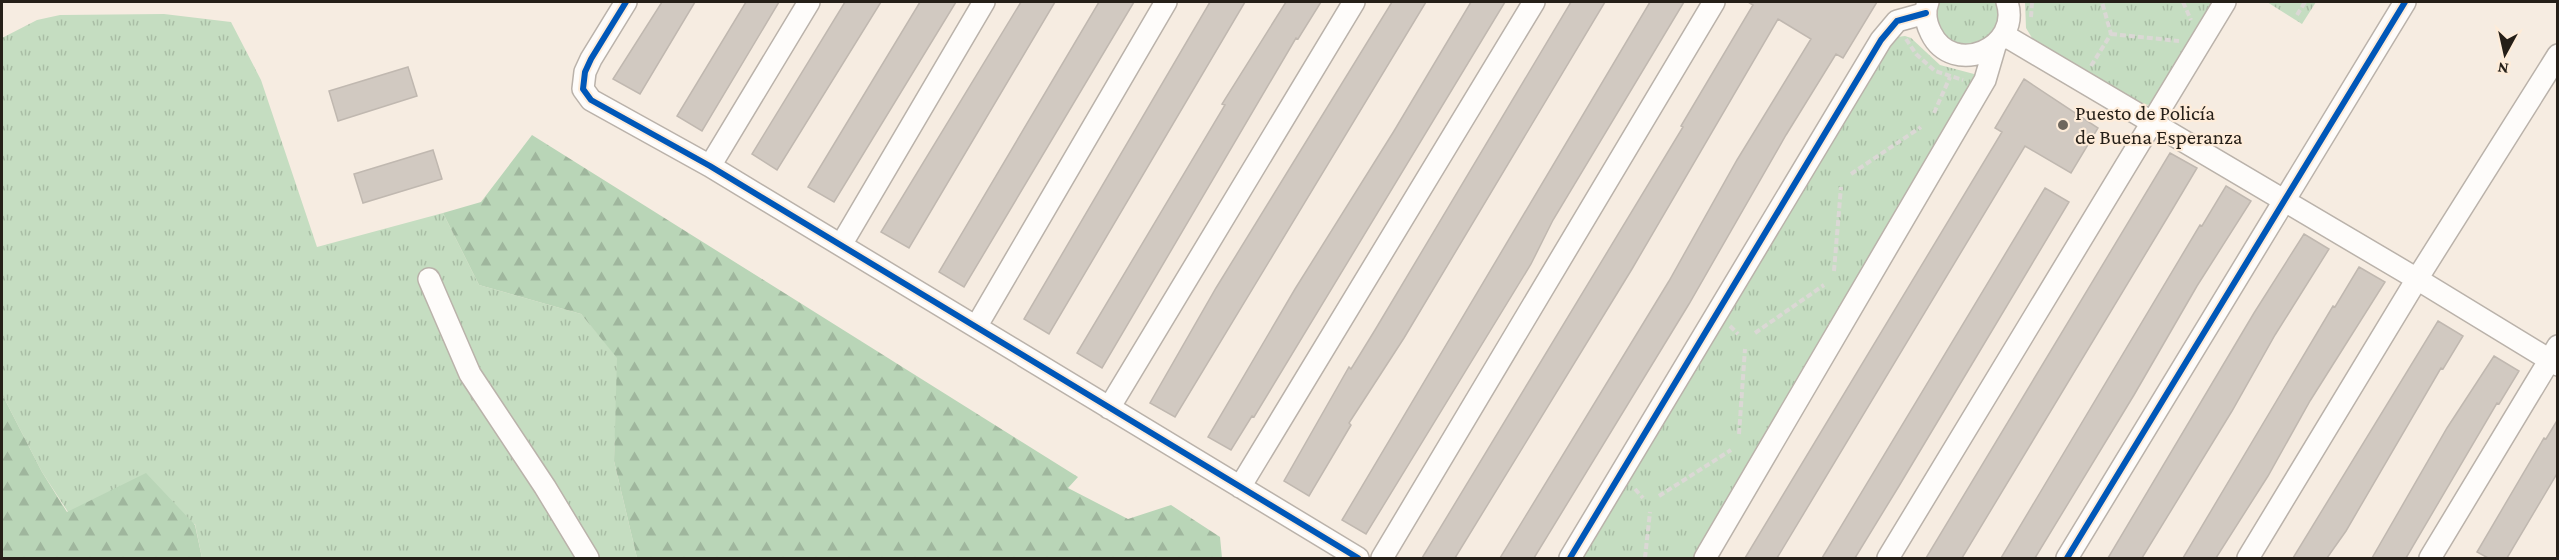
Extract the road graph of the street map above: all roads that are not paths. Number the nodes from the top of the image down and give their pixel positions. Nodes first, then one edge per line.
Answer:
1 (626, 2) edge
2 (809, 2) edge
3 (984, 2) edge
4 (1166, 2) edge
5 (1354, 2) edge
6 (1534, 2) edge
7 (1714, 2) edge
8 (2007, 2) edge
9 (2224, 2) edge
10 (2405, 2) edge
11 (1925, 5) edge
12 (1999, 41) junction
13 (2558, 55) edge
14 (2152, 123) junction
15 (710, 166) junction
16 (2283, 200) junction
17 (841, 245) junction
18 (429, 279) dead end
19 (2417, 279) junction
20 (976, 327) junction
21 (2555, 357) edge
22 (1109, 408) junction
23 (1240, 487) junction
24 (588, 558) edge
25 (1358, 558) edge
26 (1382, 558) edge
27 (1570, 558) edge
28 (1705, 558) edge
29 (1888, 558) edge
30 (2067, 558) edge
31 (2248, 558) edge
32 (2430, 558) edge

1 - 15 street
2 - 15 street
3 - 17 street
4 - 20 street
5 - 22 street
6 - 23 street
7 - 26 street
8 - 12 street
9 - 14 street
10 - 16 street
11 - 12 street
11 - 27 street
12 - 14 street
12 - 28 street
13 - 19 street
14 - 16 street
14 - 29 street
15 - 17 street
16 - 19 street
16 - 30 street
17 - 20 street
18 - 24 street
19 - 21 street
19 - 31 street
20 - 22 street
21 - 32 street
22 - 23 street
23 - 25 street

